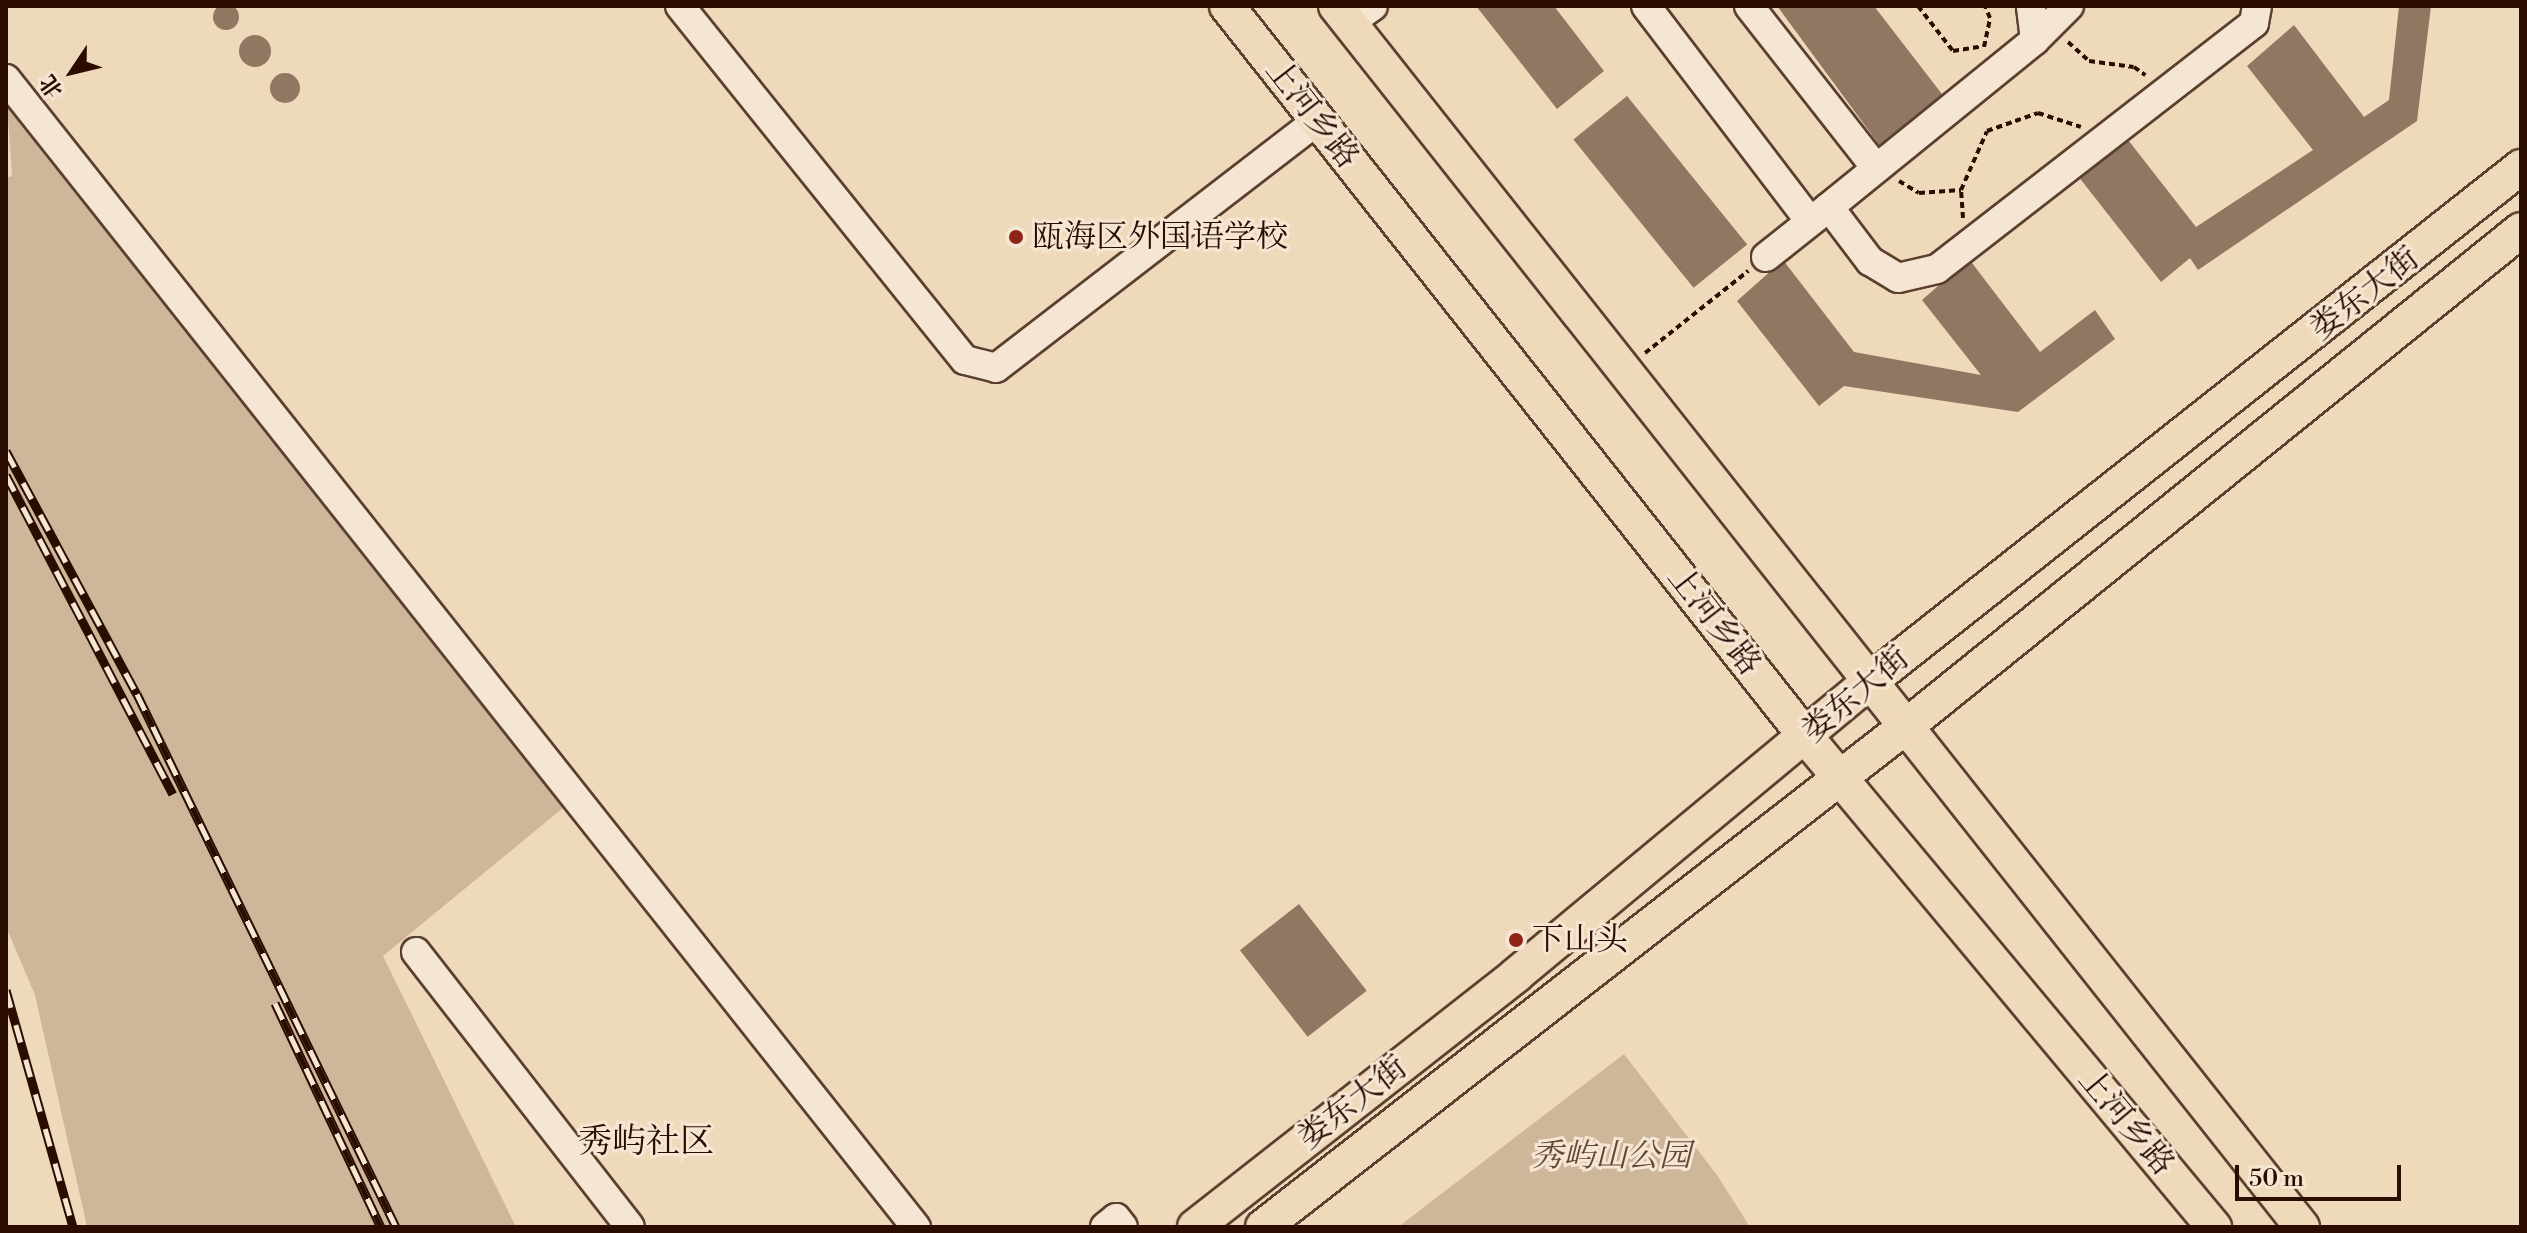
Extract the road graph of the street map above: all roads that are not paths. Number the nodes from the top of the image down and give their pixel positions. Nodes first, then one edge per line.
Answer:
1 (680, 6) edge
2 (1227, 6) edge
3 (1749, 6) edge
4 (2069, 6) edge
5 (2257, 6) edge
6 (1658, 10) edge
7 (1353, 12) edge
8 (2038, 24) edge
9 (6, 79) edge
10 (1317, 121) junction
11 (2521, 167) edge
12 (1876, 168) junction
13 (1820, 214) junction
14 (2521, 230) edge
15 (1766, 257) road end
16 (1873, 679) junction
17 (1909, 724) junction
18 (1806, 737) junction
19 (1841, 775) junction
20 (416, 952) dead end
21 (630, 1227) edge
22 (916, 1227) edge
23 (1105, 1227) edge
24 (1123, 1227) edge
25 (1195, 1227) edge
26 (1263, 1227) edge
27 (2214, 1227) edge
28 (2302, 1227) edge

1 - 10 street
2 - 10 main road, 上河乡路
3 - 12 street
4 - 8 street
5 - 13 street
6 - 13 street
7 - 16 main road
8 - 12 street
9 - 22 street
10 - 18 main road, 上河乡路
11 - 16 main road, 娄东大街
12 - 13 street
13 - 15 street
14 - 17 main road, 娄东大街
16 - 17 main road
16 - 18 main road, 娄东大街
17 - 19 main road, 娄东大街
17 - 28 main road
18 - 19 main road, 上河乡路
18 - 25 main road, 娄东大街
19 - 26 main road, 娄东大街
19 - 27 main road, 上河乡路
20 - 21 street
23 - 24 street

